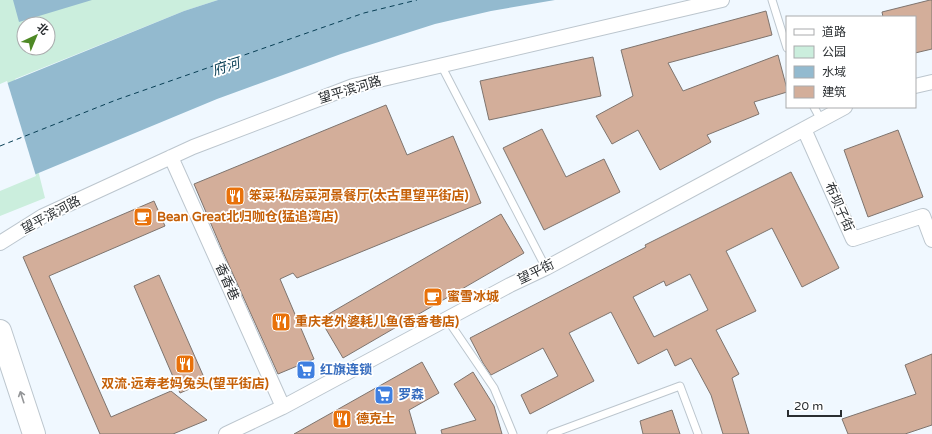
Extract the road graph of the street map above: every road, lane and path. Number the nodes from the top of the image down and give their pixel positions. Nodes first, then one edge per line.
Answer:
1 (722, 0) edge
2 (772, 0) edge
3 (786, 45) edge
4 (441, 65) junction
5 (932, 82) edge
6 (916, 86) edge
7 (815, 108) edge
8 (843, 108) edge
9 (821, 120) junction
10 (804, 129) junction
11 (172, 157) junction
12 (932, 240) edge
13 (0, 243) edge
14 (546, 268) junction
15 (447, 318) junction
16 (0, 331) edge
17 (283, 407) junction
18 (34, 434) edge
19 (226, 434) edge
20 (513, 434) edge
21 (552, 434) edge
22 (698, 434) edge

1 - 4 street, 望平滨河路
2 - 3 lane
4 - 11 street, 望平滨河路
4 - 14 lane
5 - 6 street
7 - 9 lane
8 - 9 street, 望平街
9 - 10 street, 望平街
10 - 12 street, 布坝子街
10 - 14 street, 望平街
11 - 13 street, 望平滨河路
11 - 17 street, 香香巷
14 - 15 street, 望平街
15 - 17 street, 望平街
15 - 20 lane
18 -> 16 main road
17 - 19 street, 望平街
21 - 22 lane

